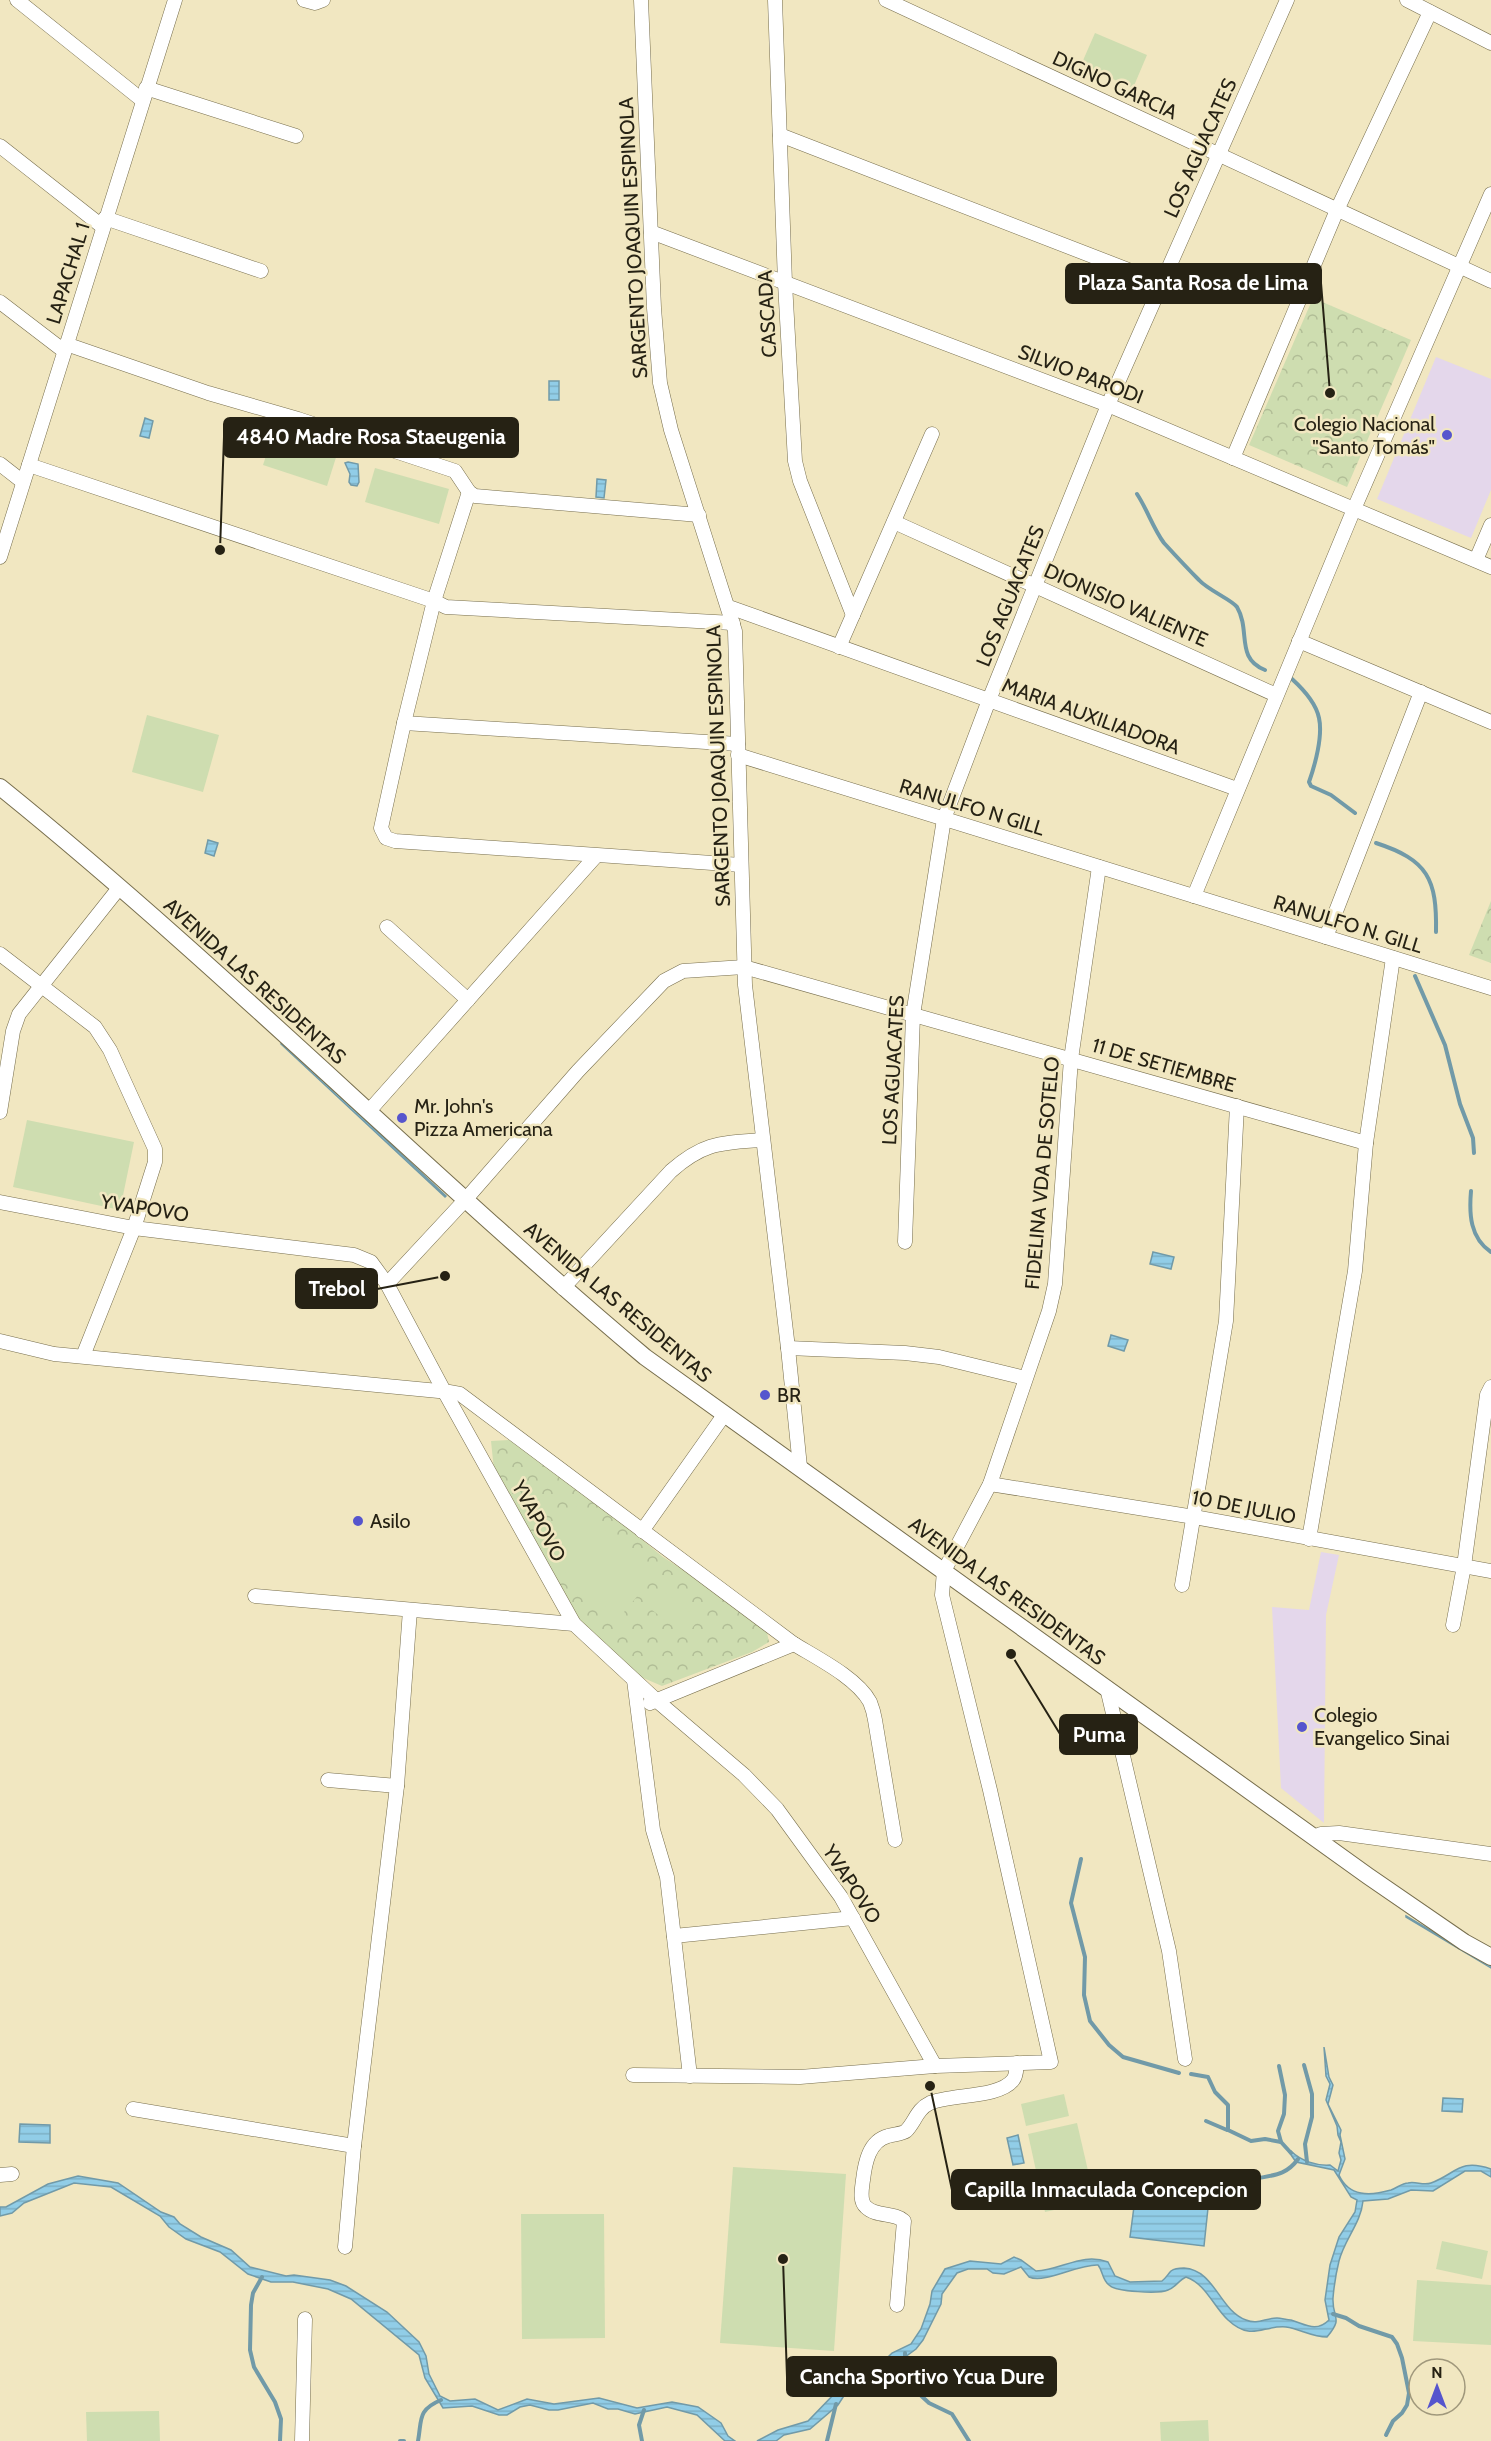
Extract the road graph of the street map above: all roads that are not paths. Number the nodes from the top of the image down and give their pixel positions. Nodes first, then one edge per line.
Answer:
1 (17, 0) edge
2 (175, 0) edge
3 (304, 0) edge
4 (324, 0) edge
5 (641, 0) edge
6 (775, 0) edge
7 (886, 0) edge
8 (1287, 0) edge
9 (1409, 0) edge
10 (1430, 12) junction
11 (1491, 43) edge
12 (144, 94) junction
13 (780, 135) junction
14 (296, 136) dead end
15 (0, 146) edge
16 (1219, 155) junction
17 (1491, 194) edge
18 (1337, 210) junction
19 (104, 223) junction
20 (651, 232) junction
21 (1458, 266) junction
22 (261, 271) dead end
23 (1491, 281) edge
24 (785, 283) junction
25 (1162, 283) junction
26 (0, 302) edge
27 (65, 347) junction
28 (1108, 405) junction
29 (932, 434) dead end
30 (1233, 458) junction
31 (0, 464) edge
32 (29, 465) junction
33 (23, 482) junction
34 (469, 492) junction
35 (1354, 509) junction
36 (699, 515) junction
37 (894, 522) junction
38 (1491, 525) edge
39 (0, 557) edge
40 (1476, 560) junction
41 (1491, 567) edge
42 (1035, 585) junction
43 (434, 601) junction
44 (729, 608) junction
45 (853, 615) junction
46 (734, 623) junction
47 (1299, 641) junction
48 (839, 647) junction
49 (1421, 692) junction
50 (1276, 695) junction
51 (989, 700) junction
52 (1491, 722) edge
53 (404, 723) junction
54 (738, 750) junction
55 (0, 787) edge
56 (1237, 789) junction
57 (944, 819) junction
58 (596, 856) junction
59 (741, 865) junction
60 (1099, 867) junction
61 (119, 888) junction
62 (1194, 896) junction
63 (387, 927) dead end
64 (1326, 937) junction
65 (0, 954) edge
66 (1393, 958) junction
67 (744, 967) junction
68 (40, 986) junction
69 (1491, 988) edge
70 (468, 1000) junction
71 (913, 1015) junction
72 (1071, 1059) junction
73 (1237, 1106) junction
74 (369, 1111) junction
75 (0, 1112) edge
76 (762, 1140) junction
77 (1366, 1143) junction
78 (466, 1199) junction
79 (0, 1202) edge
80 (134, 1228) junction
81 (905, 1242) dead end
82 (387, 1284) junction
83 (563, 1288) junction
84 (0, 1341) edge
85 (788, 1347) junction
86 (83, 1356) junction
87 (1026, 1378) junction
88 (1491, 1387) edge
89 (444, 1391) junction
90 (724, 1415) junction
91 (800, 1467) junction
92 (990, 1484) junction
93 (1194, 1517) junction
94 (642, 1531) junction
95 (1309, 1539) junction
96 (1464, 1566) junction
97 (944, 1571) junction
98 (1491, 1571) edge
99 (1182, 1585) dead end
100 (255, 1596) dead end
101 (410, 1610) junction
102 (574, 1624) junction
103 (1453, 1625) dead end
104 (794, 1644) junction
105 (634, 1680) junction
106 (1107, 1688) junction
107 (656, 1701) junction
108 (637, 1709) junction
109 (328, 1780) dead end
110 (397, 1786) junction
111 (1314, 1837) junction
112 (895, 1840) dead end
113 (1491, 1854) edge
114 (853, 1918) junction
115 (674, 1936) junction
116 (1491, 1957) edge
117 (1185, 2059) dead end
118 (1017, 2062) junction
119 (935, 2066) junction
120 (633, 2075) dead end
121 (690, 2076) junction
122 (133, 2109) dead end
123 (354, 2146) junction
124 (345, 2247) dead end
125 (897, 2305) dead end
126 (305, 2319) dead end
127 (302, 2441) edge

1 - 12 street
2 - 12 street, LAPACHAL 1
3 - 4 street
5 - 20 street, SARGENTO JOAQUIN ESPINOLA
6 - 13 street, CASCADA
7 - 16 street, DIGNO GARCIA
8 - 16 street, LOS AGUACATES
9 - 10 street
10 - 11 street
10 - 18 street
12 - 14 street
12 - 19 street, LAPACHAL 1
13 - 24 street, CASCADA
13 - 25 street
15 - 19 street
16 - 18 street, DIGNO GARCIA
16 - 25 street, LOS AGUACATES
17 - 21 street
18 - 21 street, DIGNO GARCIA
18 - 30 street
19 - 22 street
19 - 27 street, LAPACHAL 1
20 - 24 street, SILVIO PARODI
20 - 36 street, SARGENTO JOAQUIN ESPINOLA
21 - 23 street, DIGNO GARCIA
21 - 35 street
24 - 28 street, SILVIO PARODI
24 - 45 street, CASCADA
25 - 28 street, LOS AGUACATES
26 - 27 street
27 - 32 street, LAPACHAL 1
27 - 34 street
28 - 30 street, SILVIO PARODI
28 - 42 street, LOS AGUACATES
29 - 37 street
30 - 35 street, SILVIO PARODI
31 - 33 street
32 - 33 street, LAPACHAL 1
32 - 43 street
33 - 39 street, LAPACHAL 1
34 - 36 street
34 - 43 street
35 - 40 street, SILVIO PARODI
35 - 47 street
36 - 44 street, SARGENTO JOAQUIN ESPINOLA
37 - 42 street, DIONISIO VALIENTE
37 - 45 street
38 - 40 street
40 - 41 street, SILVIO PARODI
42 - 50 street, DIONISIO VALIENTE
42 - 51 street, LOS AGUACATES
43 - 46 street
43 - 53 street
44 - 46 street, SARGENTO JOAQUIN ESPINOLA
44 - 48 street, MARIA AUXILIADORA
45 - 48 street
46 - 54 street, SARGENTO JOAQUIN ESPINOLA
47 - 49 street
47 - 50 street
48 - 51 street, MARIA AUXILIADORA
49 - 52 street
49 - 64 street
50 - 56 street
51 - 56 street, MARIA AUXILIADORA
51 - 57 street, LOS AGUACATES
53 - 54 street, RANULFO N GILL
53 - 58 street
54 - 57 street, RANULFO N GILL
54 - 59 street, SARGENTO JOAQUIN ESPINOLA
55 - 61 main road, AVENIDA LAS RESIDENTAS
56 - 62 street
57 - 60 street, RANULFO N GILL
57 - 71 street, LOS AGUACATES
58 - 59 street
58 - 70 street
59 - 67 street, SARGENTO JOAQUIN ESPINOLA
60 - 62 street, RANULFO N GILL
60 - 72 street, FIDELINA VDA DE SOTELO
61 - 68 street
61 - 74 main road, AVENIDA LAS RESIDENTAS
62 - 64 street, RANULFO N. GILL
63 - 70 street
64 - 66 street, RANULFO N. GILL
65 - 68 street
66 - 69 street, RANULFO N. GILL
66 - 77 street
67 - 71 street, 11 DE SETIEMBRE
67 - 76 street, SARGENTO JOAQUIN ESPINOLA
67 - 78 street, 11 DE SETIEMBRE
68 - 75 street
68 - 80 street
70 - 74 street
71 - 72 street, 11 DE SETIEMBRE
71 - 81 street, LOS AGUACATES
72 - 73 street, 11 DE SETIEMBRE
72 - 87 street, FIDELINA VDA DE SOTELO
73 - 77 street, 11 DE SETIEMBRE
73 - 93 street
74 - 78 main road, AVENIDA LAS RESIDENTAS
76 - 83 street
76 - 85 street, SARGENTO JOAQUIN ESPINOLA
77 - 95 street
78 - 82 street, 11 DE SETIEMBRE
78 - 83 main road, AVENIDA LAS RESIDENTAS
79 - 80 street, YVAPOVO
80 - 82 street, YVAPOVO
80 - 86 street
82 - 89 street, YVAPOVO
83 - 90 main road, AVENIDA LAS RESIDENTAS
84 - 86 street
85 - 87 street
85 - 91 street, SARGENTO JOAQUIN ESPINOLA
86 - 89 street
87 - 92 street, FIDELINA VDA DE SOTELO
88 - 96 street
89 - 94 street
89 - 102 street, YVAPOVO
90 - 91 main road, AVENIDA LAS RESIDENTAS
90 - 94 street
91 - 97 main road, AVENIDA LAS RESIDENTAS
92 - 93 street, 10 DE JULIO
92 - 97 street, FIDELINA VDA DE SOTELO
93 - 95 street, 10 DE JULIO
93 - 99 street
94 - 104 street
95 - 96 street, 10 DE JULIO
96 - 98 street, 10 DE JULIO
96 - 103 street
97 - 106 main road, AVENIDA LAS RESIDENTAS
97 - 118 street
100 - 101 street
101 - 102 street
101 - 110 street
102 - 105 street, YVAPOVO
104 - 107 street
104 - 112 street
105 - 107 street, YVAPOVO
105 - 108 street
106 - 111 main road, AVENIDA LAS RESIDENTAS
106 - 117 street
107 - 108 street
107 - 114 street, YVAPOVO
108 - 115 street
109 - 110 street
110 - 123 street
111 - 113 street
111 - 116 main road, AVENIDA LAS RESIDENTAS
114 - 115 street
114 - 119 street, YVAPOVO
115 - 121 street
118 - 119 street
118 - 125 street
119 - 121 street
120 - 121 street
122 - 123 street
123 - 124 street
126 - 127 street

